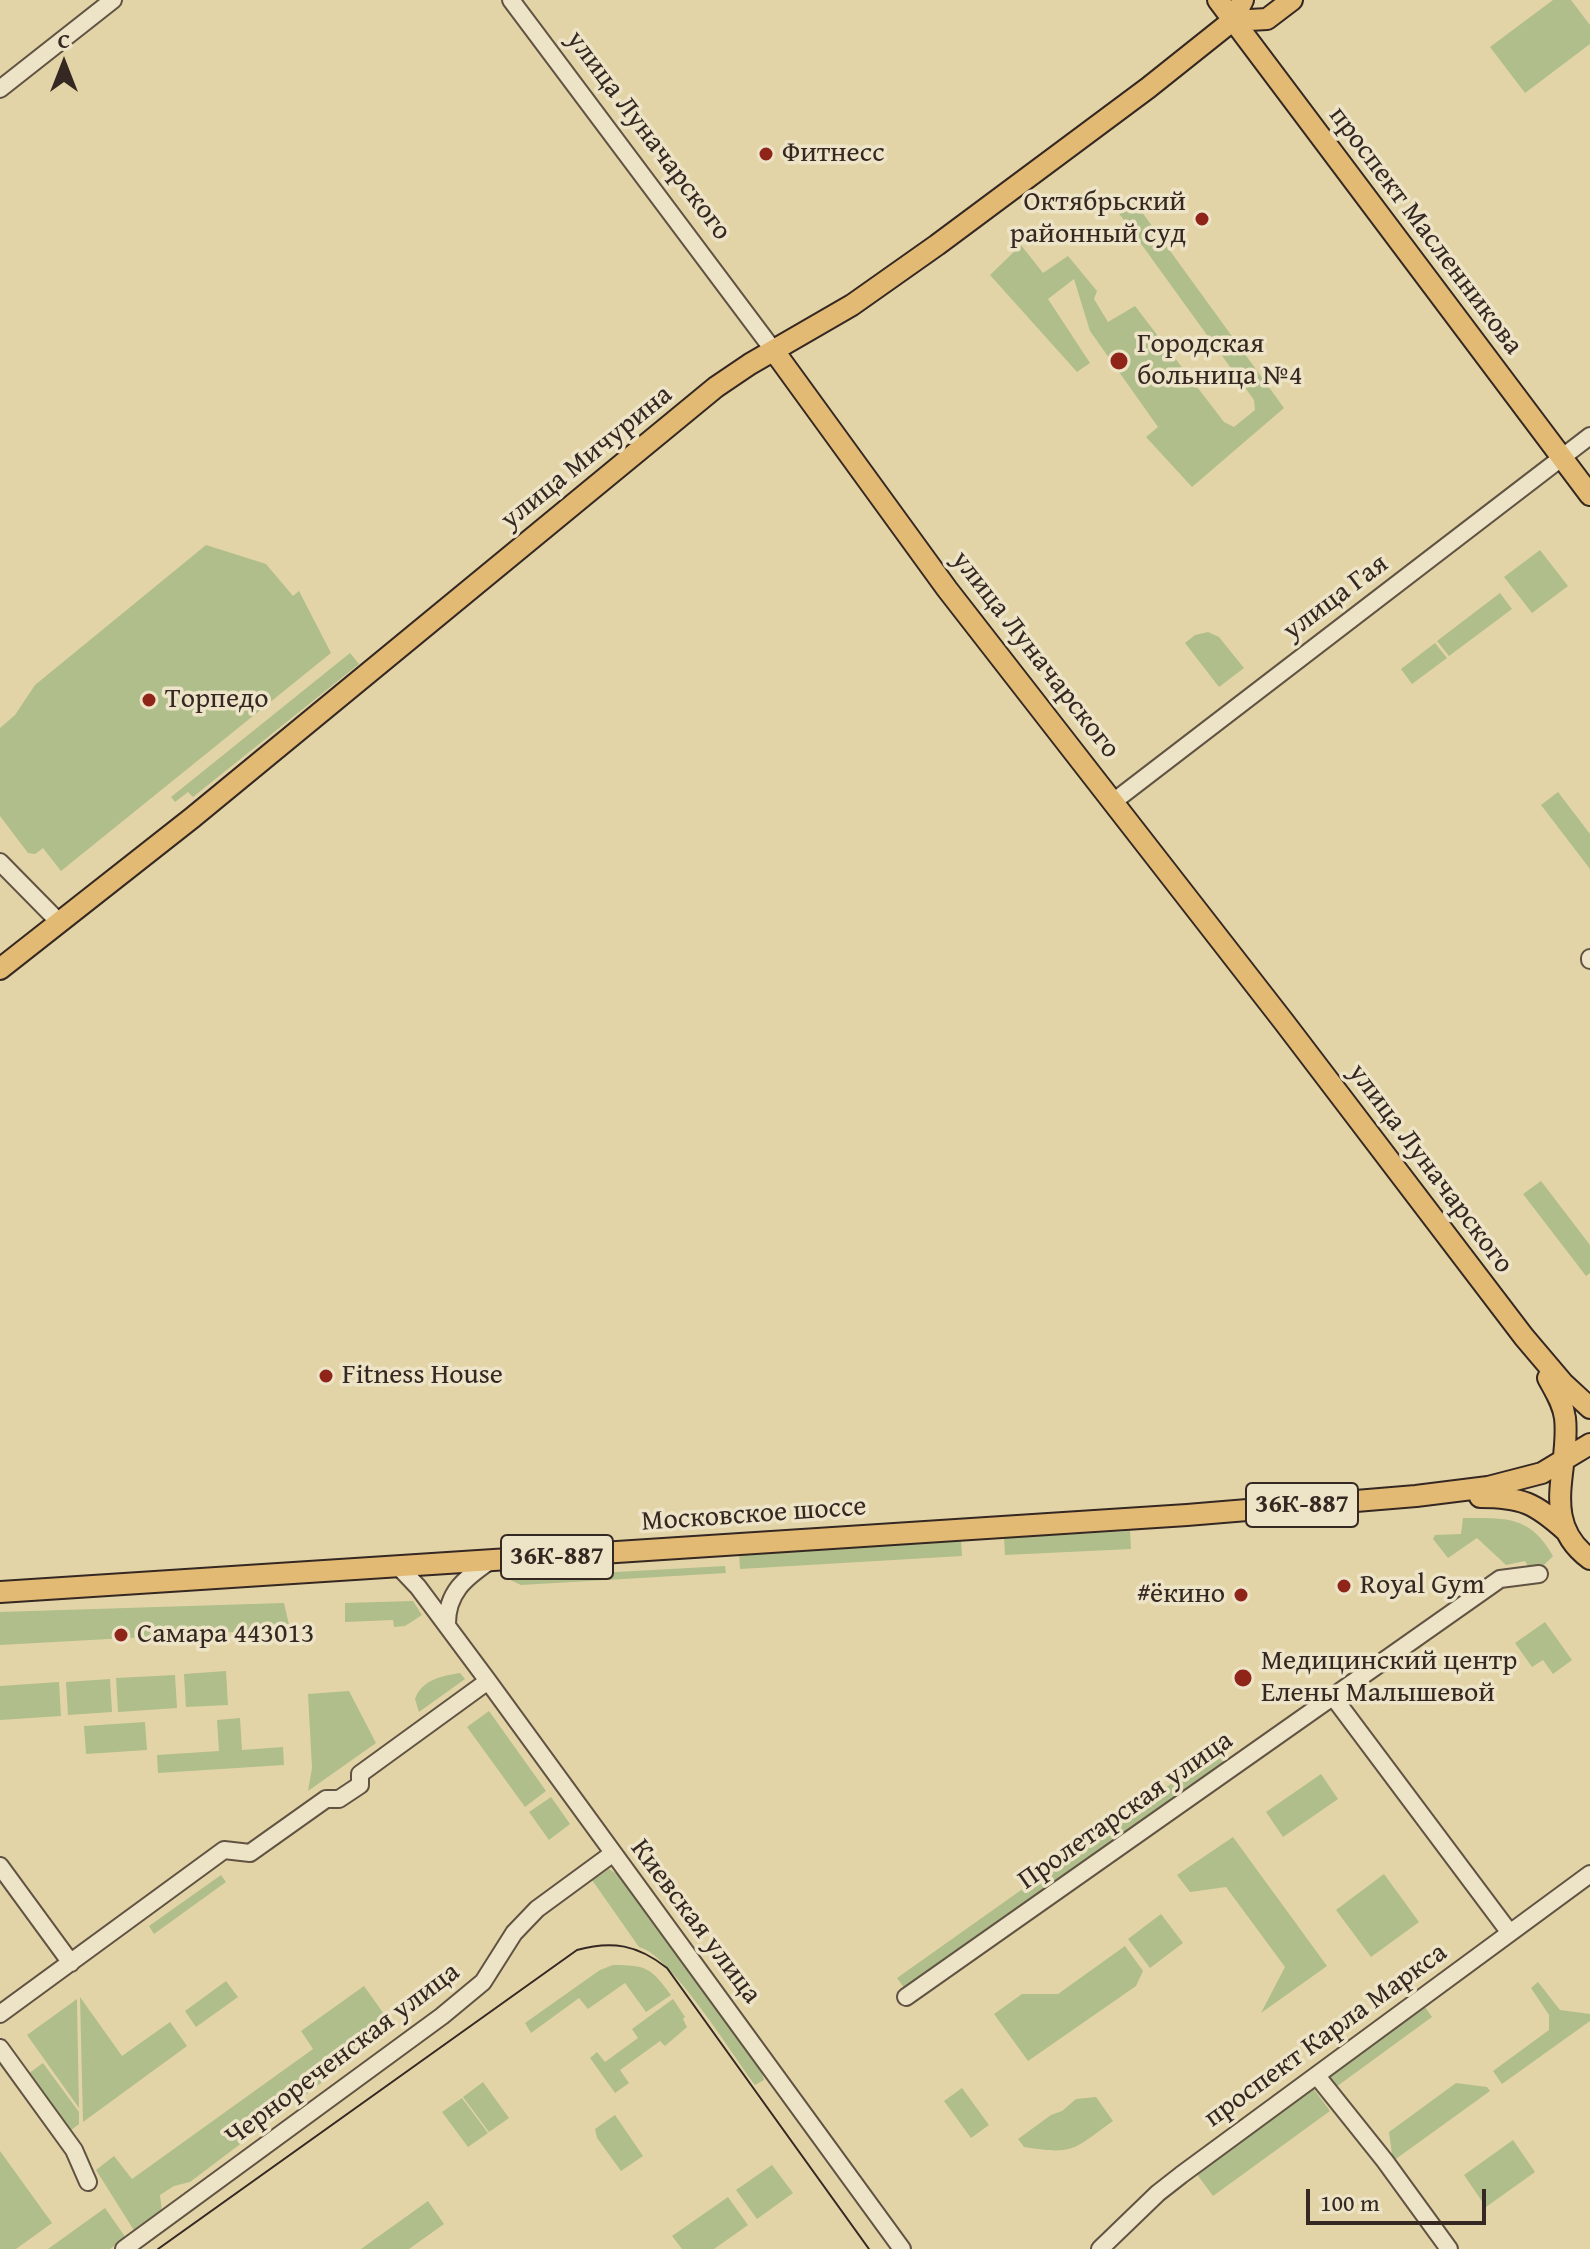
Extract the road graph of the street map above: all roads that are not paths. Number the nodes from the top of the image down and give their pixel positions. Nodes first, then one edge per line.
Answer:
1 (113, 0) edge
2 (511, 0) edge
3 (1218, 0) edge
4 (1243, 0) edge
5 (1292, 0) edge
6 (1232, 21) junction
7 (0, 89) edge
8 (774, 351) junction
9 (1590, 436) edge
10 (1562, 458) junction
11 (1590, 495) edge
12 (1113, 802) junction
13 (0, 862) edge
14 (60, 923) junction
15 (0, 969) edge
16 (1524, 1337) junction
17 (1590, 1408) edge
18 (1590, 1444) edge
19 (1563, 1460) junction
20 (1416, 1496) junction
21 (1570, 1534) junction
22 (1590, 1559) edge
23 (490, 1561) junction
24 (399, 1567) junction
25 (1539, 1574) dead end
26 (0, 1592) edge
27 (447, 1626) junction
28 (488, 1681) junction
29 (1334, 1698) junction
30 (612, 1854) junction
31 (0, 1866) edge
32 (1590, 1874) edge
33 (1510, 1933) junction
34 (71, 1963) junction
35 (906, 1997) dead end
36 (0, 2014) edge
37 (0, 2048) edge
38 (1317, 2076) junction
39 (88, 2182) dead end
40 (124, 2249) edge
41 (902, 2249) edge
42 (1100, 2249) edge
43 (1449, 2249) edge

1 - 7 street
2 - 8 street, улица Луначарского
3 - 6 main road, проспект Масленникова
4 - 6 main road, улица Мичурина
5 - 6 main road
6 - 8 main road, улица Мичурина
6 - 10 main road, проспект Масленникова
8 - 12 main road, улица Луначарского
8 - 14 main road, улица Мичурина
9 - 10 street, улица Гая
10 - 11 main road, проспект Масленникова
10 - 12 street, улица Гая
12 - 16 main road, улица Луначарского
13 - 14 street
14 - 15 main road, улица Мичурина
16 - 17 main road, улица Луначарского
16 - 19 main road, улица Луначарского
18 - 19 main road, Московское шоссе / 36К-887
19 - 20 main road, Московское шоссе / 36К-887
19 - 21 main road, Московское шоссе / 36К-887
20 - 21 main road, Московское шоссе / 36К-887
20 - 23 main road, Московское шоссе / 36К-887
21 - 22 main road, Московское шоссе / 36К-887
23 - 24 main road, Московское шоссе / 36К-887
23 - 27 street
24 - 26 main road, Московское шоссе / 36К-887
24 - 27 street, Киевская улица
25 - 29 street, Пролетарская улица
27 - 28 street, Киевская улица
28 - 30 street, Киевская улица
28 - 34 street
29 - 33 street
29 - 35 street, Пролетарская улица
30 - 40 street, Чернореченская улица
30 - 41 street, Киевская улица
31 - 34 street
32 - 33 street, проспект Карла Маркса
33 - 38 street, проспект Карла Маркса
34 - 36 street
37 - 39 street
38 - 42 street, проспект Карла Маркса
38 - 43 street

